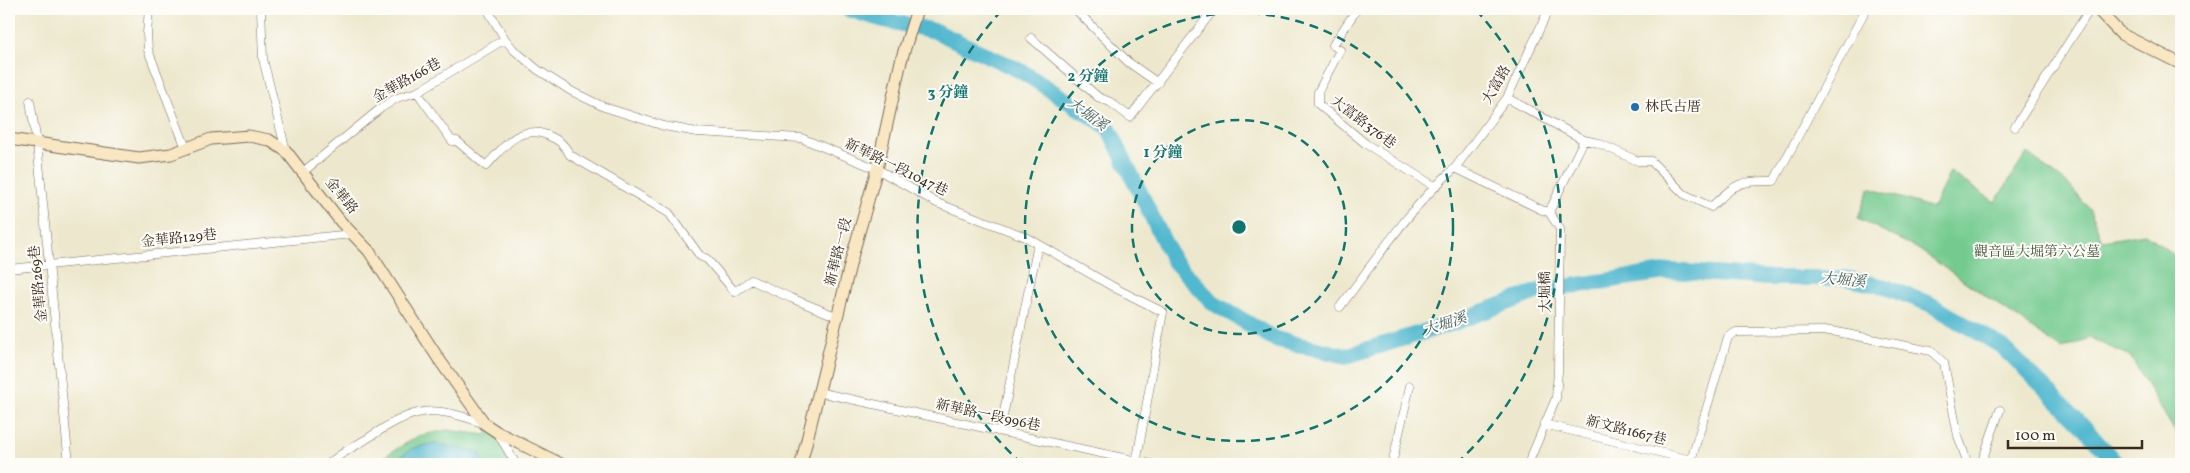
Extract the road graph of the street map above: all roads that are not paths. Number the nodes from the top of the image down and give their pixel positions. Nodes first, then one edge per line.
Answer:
1 (149, 9) edge
2 (261, 9) edge
3 (487, 9) edge
4 (917, 9) edge
5 (1075, 9) edge
6 (1214, 9) edge
7 (1549, 9) edge
8 (1866, 9) edge
9 (2090, 9) edge
10 (2097, 9) edge
11 (1354, 10) edge
12 (1031, 38) dead end
13 (505, 39) junction
14 (2181, 64) edge
15 (1158, 84) junction
16 (417, 92) junction
17 (1506, 98) junction
18 (30, 101) dead end
19 (2015, 126) dead end
20 (9, 139) edge
21 (1584, 140) junction
22 (37, 143) junction
23 (186, 148) junction
24 (286, 151) junction
25 (1455, 168) junction
26 (877, 169) junction
27 (303, 172) junction
28 (1434, 186) junction
29 (1549, 212) junction
30 (352, 234) junction
31 (1038, 244) junction
32 (50, 265) junction
33 (9, 269) edge
34 (1340, 307) dead end
35 (838, 317) junction
36 (1410, 386) dead end
37 (818, 392) junction
38 (2000, 410) dead end
39 (485, 424) junction
40 (1544, 424) junction
41 (1000, 431) junction
42 (497, 432) junction
43 (1690, 462) edge
44 (1136, 463) edge
45 (69, 464) edge
46 (329, 464) edge
47 (516, 464) edge
48 (562, 464) edge
49 (801, 464) edge
50 (1151, 464) edge
51 (1392, 464) edge
52 (1528, 464) edge
53 (1702, 464) edge
54 (1968, 464) edge
55 (1981, 464) edge

1 - 23 street
2 - 24 street
3 - 13 street, 新華路一段1047巷
4 - 26 street, 新華路一段
5 - 15 street
6 - 15 street
7 - 17 street, 大富路
8 - 21 street
9 - 19 street
10 - 14 street
11 - 28 street, 大富路376巷
12 - 15 street
13 - 16 street, 金華路166巷
13 - 26 street, 新華路一段1047巷
16 - 27 street, 金華路166巷
16 - 35 street
17 - 21 street
17 - 25 street, 大富路
18 - 22 street, 金華路269巷
20 - 22 street, 金華路
21 - 29 street
22 - 23 street, 金華路
22 - 32 street, 金華路269巷
23 - 24 street, 金華路
24 - 27 street, 金華路
25 - 28 street, 大富路
25 - 29 street
26 - 31 street, 新華路一段1047巷
26 - 35 street, 新華路一段
27 - 30 street, 金華路
28 - 34 street, 大富路
29 - 40 street, 大堀橋
30 - 32 street, 金華路129巷
30 - 39 street, 金華路
31 - 41 street
31 - 44 street, 新華路一段1047巷
32 - 33 street, 金華路129巷
32 - 45 street, 金華路269巷
35 - 37 street, 新華路一段
36 - 51 street
37 - 41 street, 新華路一段996巷
37 - 49 street, 新華路一段
38 - 55 street
39 - 42 street, 金華路
39 - 46 street
40 - 43 street, 新文路1667巷
40 - 52 street, 大堀橋
41 - 44 street, 新華路一段996巷
42 - 47 street
42 - 48 street, 金華路
43 - 53 street, 新文路1667巷
43 - 54 street
44 - 50 street, 新華路一段996巷

